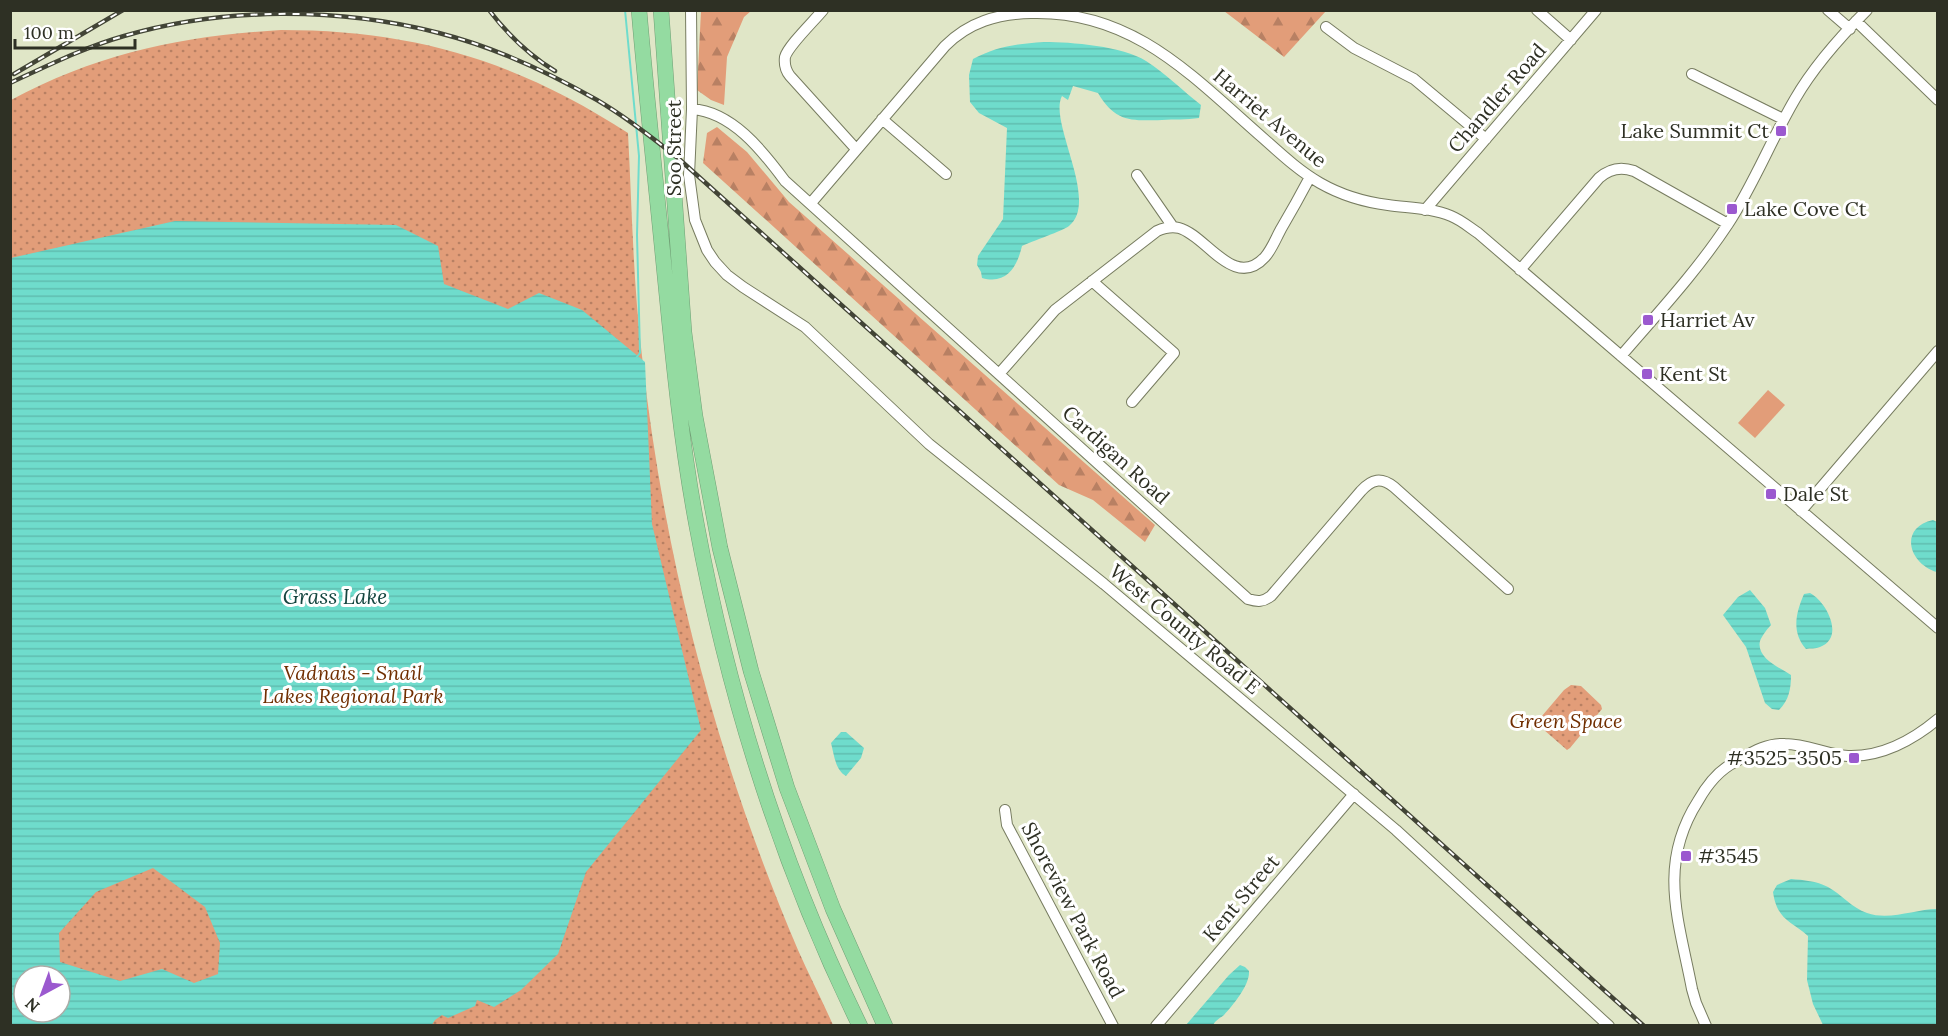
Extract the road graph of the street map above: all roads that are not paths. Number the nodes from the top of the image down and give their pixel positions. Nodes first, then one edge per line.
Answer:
1 (639, 10) edge
2 (661, 10) edge
3 (691, 10) edge
4 (823, 10) edge
5 (1537, 10) edge
6 (1596, 10) edge
7 (1828, 10) edge
8 (1867, 10) edge
9 (1001, 13) edge
10 (1853, 25) junction
11 (1326, 27) dead end
12 (1571, 40) junction
13 (1692, 74) dead end
14 (1938, 100) edge
15 (692, 109) junction
16 (882, 119) junction
17 (1784, 119) junction
18 (1486, 139) junction
19 (856, 149) junction
20 (946, 174) dead end
21 (1137, 175) dead end
22 (1310, 177) junction
23 (811, 203) junction
24 (1425, 210) junction
25 (1728, 224) junction
26 (1173, 227) junction
27 (1521, 270) junction
28 (727, 275) joint
29 (1092, 281) junction
30 (1938, 351) edge
31 (1621, 356) junction
32 (999, 374) junction
33 (1132, 402) dead end
34 (1801, 511) junction
35 (1508, 589) dead end
36 (1938, 628) edge
37 (1938, 719) edge
38 (1354, 794) junction
39 (1005, 810) dead end
40 (860, 1026) edge
41 (885, 1026) edge
42 (1113, 1026) edge
43 (1156, 1026) edge
44 (1609, 1026) edge
45 (1706, 1026) edge

1 - 40 highway
2 - 41 highway
3 - 15 street, Soo Street
4 - 19 street
5 - 12 street
6 - 12 street, Chandler Road
7 - 10 street
8 - 10 street
9 - 16 street, Harriet Avenue
9 - 22 street, Harriet Avenue
10 - 14 street
10 - 17 street
11 - 18 street
12 - 18 street, Chandler Road
13 - 17 street
15 - 23 street, Cardigan Road
15 - 28 street, Soo Street
16 - 19 street, Harriet Avenue
16 - 20 street
17 - 25 street
18 - 24 street, Chandler Road
19 - 23 street, Harriet Avenue
21 - 26 street
22 - 24 street, Harriet Avenue
22 - 26 street
23 - 32 street, Cardigan Road
24 - 27 street, Harriet Avenue
25 - 27 street
25 - 31 street
26 - 29 street
27 - 31 street, Harriet Avenue
28 - 38 street, West County Road E
29 - 32 street
29 - 33 street
30 - 34 street
31 - 34 street, Harriet Avenue
32 - 35 street, Cardigan Road
34 - 36 street, Harriet Avenue
37 - 45 street
38 - 43 street, Kent Street
38 - 44 street, West County Road E
39 - 42 street, Shoreview Park Road

